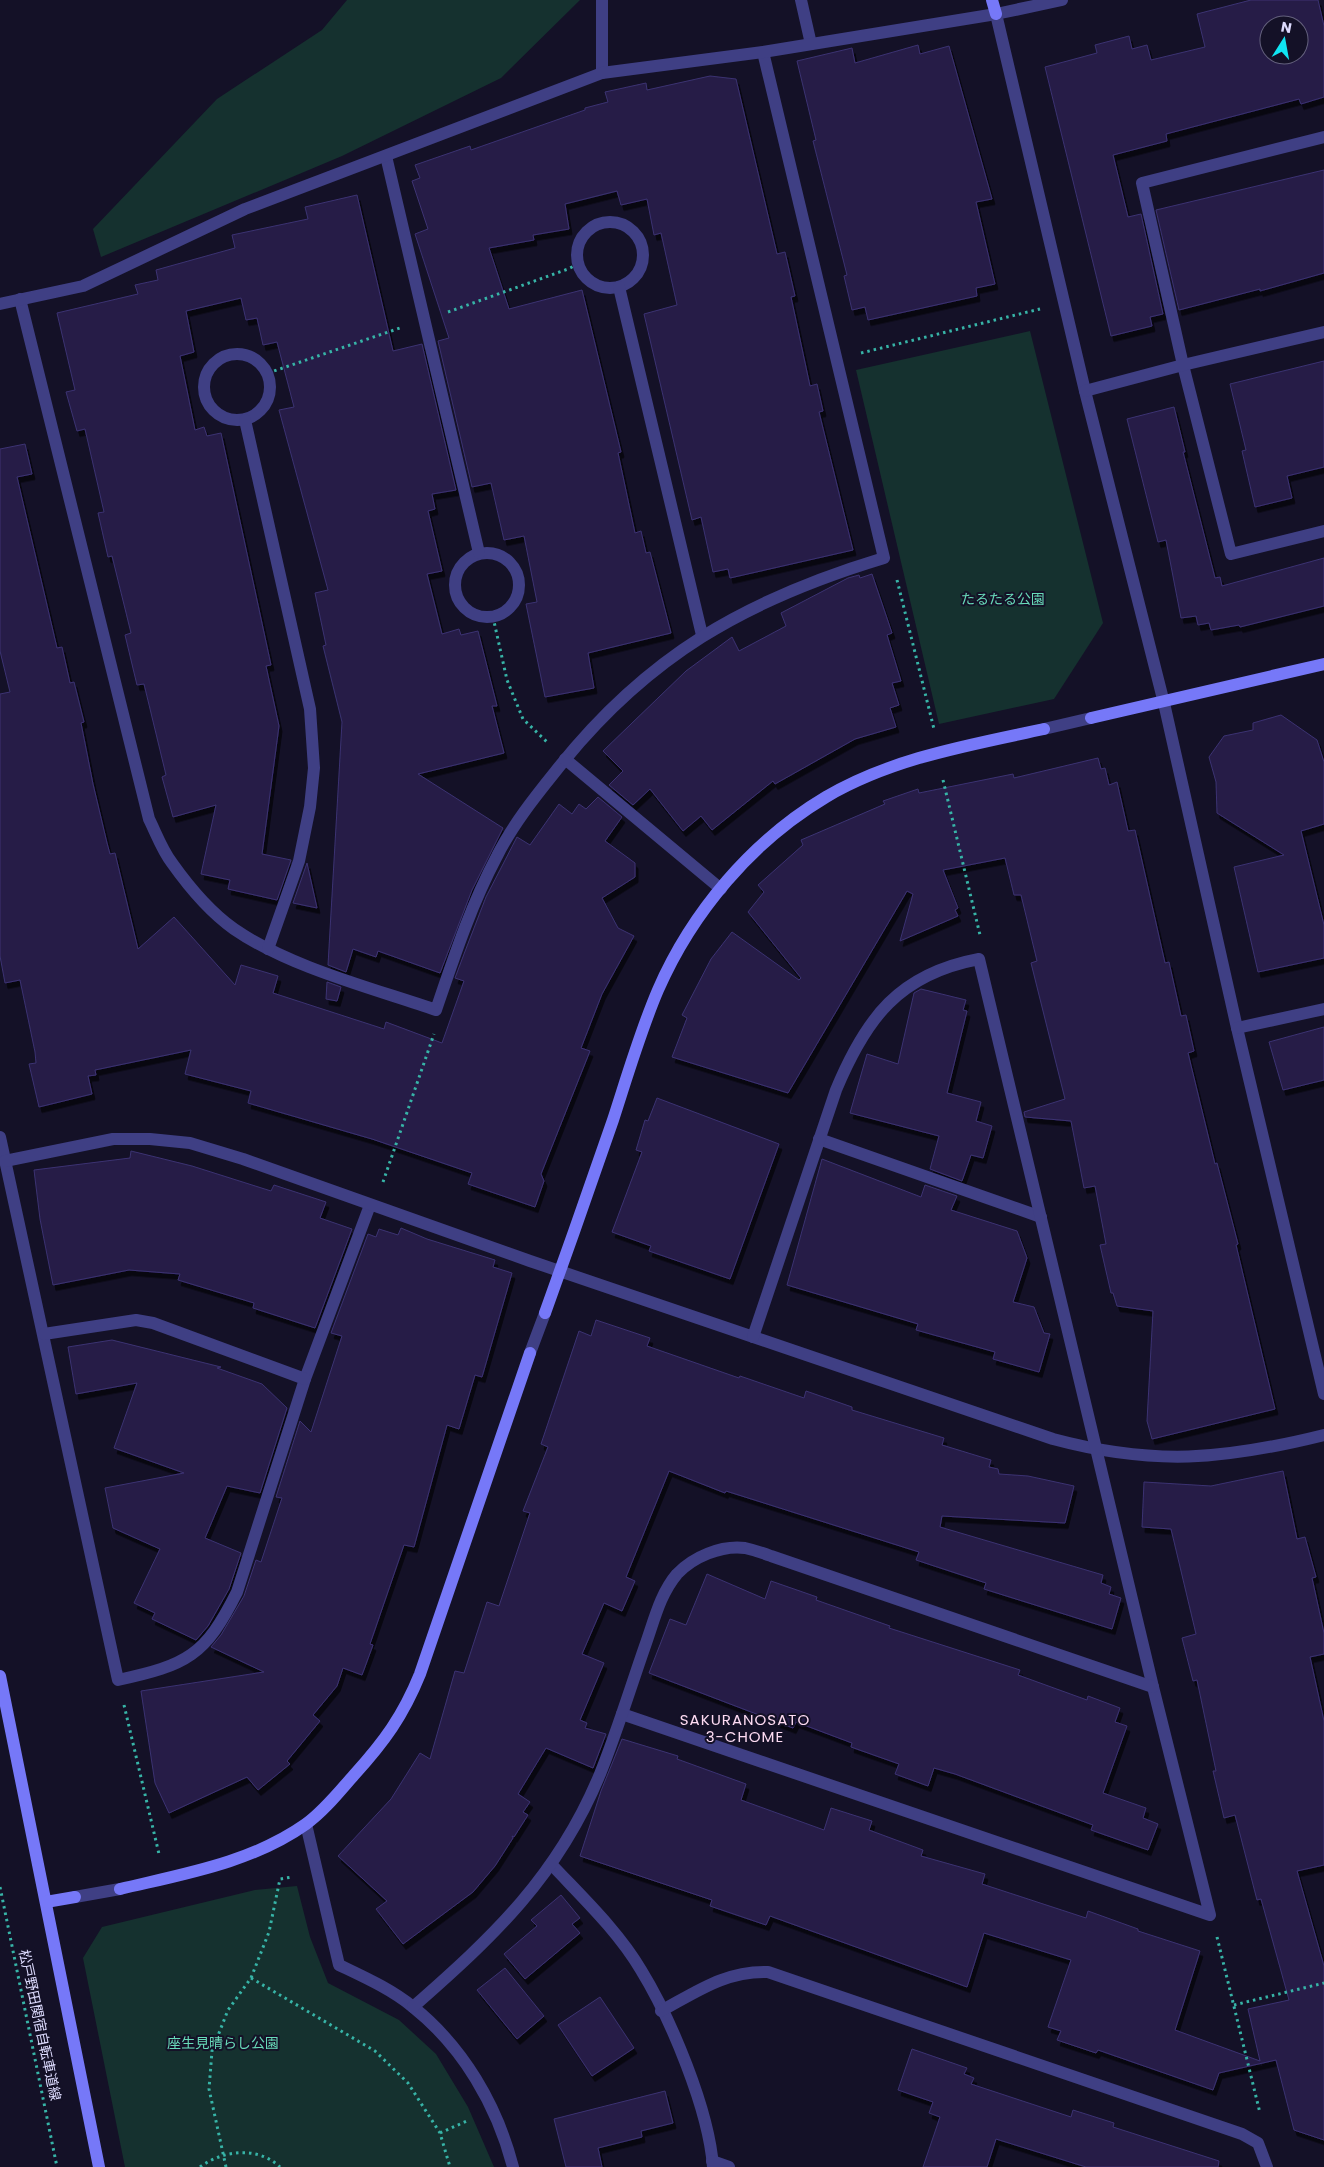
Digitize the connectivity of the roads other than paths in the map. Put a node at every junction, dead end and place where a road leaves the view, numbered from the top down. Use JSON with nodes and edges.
{"nodes":[{"id":1,"x":602,"y":0,"type":"edge"},
{"id":2,"x":801,"y":0,"type":"edge"},
{"id":3,"x":992,"y":0,"type":"edge"},
{"id":4,"x":1062,"y":0,"type":"edge"},
{"id":5,"x":996,"y":14,"type":"junction"},
{"id":6,"x":811,"y":44,"type":"junction"},
{"id":7,"x":763,"y":52,"type":"junction"},
{"id":8,"x":602,"y":73,"type":"junction"},
{"id":9,"x":1324,"y":138,"type":"edge"},
{"id":10,"x":386,"y":156,"type":"junction"},
{"id":11,"x":619,"y":287,"type":"junction"},
{"id":12,"x":20,"y":299,"type":"junction"},
{"id":13,"x":0,"y":304,"type":"edge"},
{"id":14,"x":1324,"y":332,"type":"edge"},
{"id":15,"x":1183,"y":365,"type":"junction"},
{"id":16,"x":1085,"y":391,"type":"junction"},
{"id":17,"x":245,"y":420,"type":"junction"},
{"id":18,"x":1324,"y":531,"type":"edge"},
{"id":19,"x":479,"y":553,"type":"junction"},
{"id":20,"x":702,"y":634,"type":"junction"},
{"id":21,"x":1324,"y":664,"type":"edge"},
{"id":22,"x":1164,"y":703,"type":"junction"},
{"id":23,"x":565,"y":759,"type":"junction"},
{"id":24,"x":721,"y":889,"type":"junction"},
{"id":25,"x":268,"y":949,"type":"junction"},
{"id":26,"x":1324,"y":1009,"type":"edge"},
{"id":27,"x":1237,"y":1028,"type":"junction"},
{"id":28,"x":0,"y":1137,"type":"edge"},
{"id":29,"x":819,"y":1139,"type":"junction"},
{"id":30,"x":5,"y":1161,"type":"junction"},
{"id":31,"x":372,"y":1206,"type":"junction"},
{"id":32,"x":1041,"y":1217,"type":"junction"},
{"id":33,"x":560,"y":1271,"type":"junction"},
{"id":34,"x":44,"y":1334,"type":"junction"},
{"id":35,"x":753,"y":1337,"type":"junction"},
{"id":36,"x":305,"y":1379,"type":"junction"},
{"id":37,"x":1324,"y":1394,"type":"edge"},
{"id":38,"x":1324,"y":1434,"type":"edge"},
{"id":39,"x":1097,"y":1450,"type":"junction"},
{"id":40,"x":0,"y":1676,"type":"edge"},
{"id":41,"x":1152,"y":1687,"type":"junction"},
{"id":42,"x":622,"y":1714,"type":"junction"},
{"id":43,"x":306,"y":1824,"type":"junction"},
{"id":44,"x":552,"y":1865,"type":"junction"},
{"id":45,"x":46,"y":1902,"type":"junction"},
{"id":46,"x":413,"y":2007,"type":"junction"},
{"id":47,"x":661,"y":2011,"type":"junction"},
{"id":48,"x":713,"y":2164,"type":"edge"},
{"id":49,"x":100,"y":2167,"type":"edge"},
{"id":50,"x":513,"y":2167,"type":"edge"},
{"id":51,"x":729,"y":2167,"type":"edge"},
{"id":52,"x":1267,"y":2167,"type":"edge"}],
"edges":[{"from":1,"to":8,"type":"street"},
{"from":2,"to":6,"type":"street"},
{"from":3,"to":5,"type":"street"},
{"from":4,"to":5,"type":"street"},
{"from":5,"to":6,"type":"street"},
{"from":5,"to":16,"type":"street"},
{"from":6,"to":7,"type":"street"},
{"from":7,"to":8,"type":"street"},
{"from":7,"to":20,"type":"street"},
{"from":8,"to":10,"type":"street"},
{"from":9,"to":15,"type":"street"},
{"from":10,"to":12,"type":"street"},
{"from":10,"to":19,"type":"street"},
{"from":11,"to":11,"type":"street"},
{"from":11,"to":20,"type":"street"},
{"from":12,"to":13,"type":"street"},
{"from":12,"to":25,"type":"street"},
{"from":14,"to":15,"type":"street"},
{"from":15,"to":16,"type":"street"},
{"from":15,"to":18,"type":"street"},
{"from":16,"to":22,"type":"street"},
{"from":17,"to":17,"type":"street"},
{"from":17,"to":25,"type":"street"},
{"from":19,"to":19,"type":"street"},
{"from":20,"to":23,"type":"street"},
{"from":21,"to":22,"type":"street"},
{"from":22,"to":24,"type":"street"},
{"from":22,"to":27,"type":"street"},
{"from":23,"to":24,"type":"street"},
{"from":23,"to":25,"type":"street"},
{"from":24,"to":33,"type":"street"},
{"from":26,"to":27,"type":"street"},
{"from":27,"to":37,"type":"street"},
{"from":28,"to":30,"type":"street"},
{"from":29,"to":32,"type":"street"},
{"from":29,"to":32,"type":"street"},
{"from":29,"to":35,"type":"street"},
{"from":30,"to":31,"type":"street"},
{"from":30,"to":34,"type":"street"},
{"from":31,"to":33,"type":"street"},
{"from":31,"to":36,"type":"street"},
{"from":32,"to":39,"type":"street"},
{"from":33,"to":35,"type":"street"},
{"from":33,"to":43,"type":"street"},
{"from":34,"to":36,"type":"street"},
{"from":34,"to":36,"type":"street"},
{"from":35,"to":39,"type":"street"},
{"from":38,"to":39,"type":"street"},
{"from":39,"to":41,"type":"street"},
{"from":40,"to":45,"type":"street"},
{"from":41,"to":42,"type":"street"},
{"from":41,"to":42,"type":"street"},
{"from":42,"to":44,"type":"street"},
{"from":43,"to":45,"type":"street"},
{"from":43,"to":46,"type":"street"},
{"from":44,"to":46,"type":"street"},
{"from":44,"to":47,"type":"street"},
{"from":45,"to":49,"type":"street"},
{"from":46,"to":50,"type":"street"},
{"from":47,"to":48,"type":"street"},
{"from":47,"to":52,"type":"street"},
{"from":48,"to":51,"type":"street"}]}
